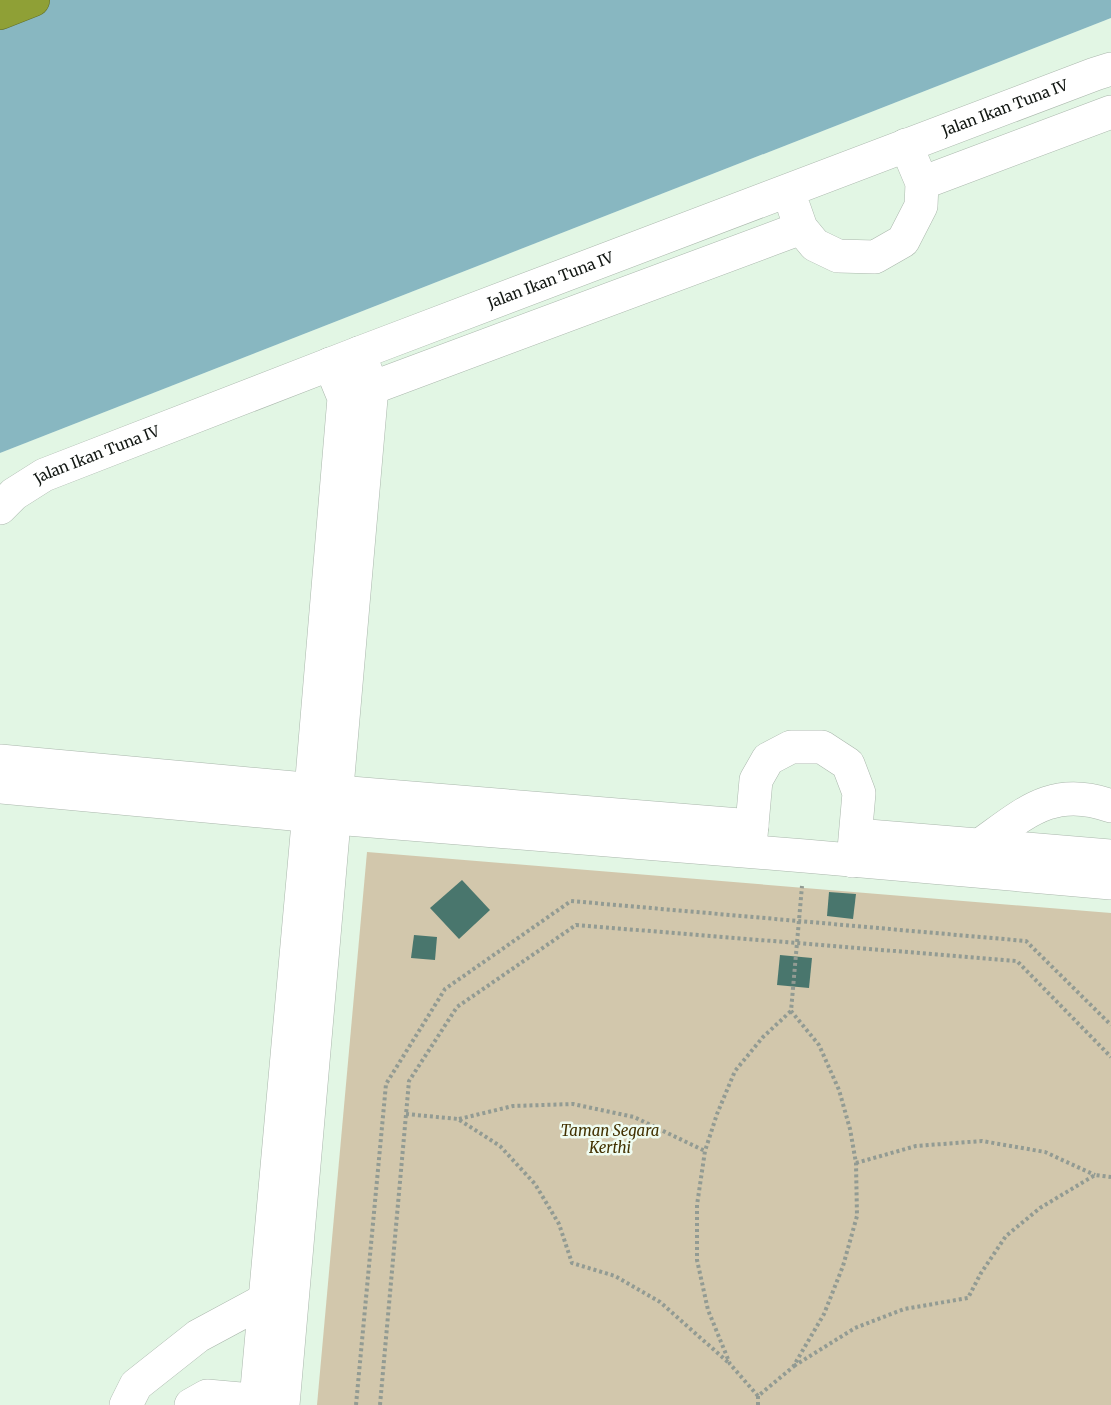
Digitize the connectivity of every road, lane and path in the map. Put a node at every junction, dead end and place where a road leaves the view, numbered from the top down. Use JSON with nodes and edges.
{"nodes":[{"id":1,"x":33,"y":0,"type":"edge"},
{"id":2,"x":0,"y":13,"type":"edge"},
{"id":3,"x":1111,"y":69,"type":"edge"},
{"id":4,"x":1111,"y":112,"type":"edge"},
{"id":5,"x":906,"y":145,"type":"junction"},
{"id":6,"x":922,"y":183,"type":"junction"},
{"id":7,"x":787,"y":191,"type":"junction"},
{"id":8,"x":801,"y":228,"type":"junction"},
{"id":9,"x":345,"y":359,"type":"junction"},
{"id":10,"x":358,"y":393,"type":"junction"},
{"id":11,"x":0,"y":508,"type":"edge"},
{"id":12,"x":0,"y":761,"type":"edge"},
{"id":13,"x":0,"y":787,"type":"edge"},
{"id":14,"x":323,"y":804,"type":"junction"},
{"id":15,"x":1111,"y":806,"type":"edge"},
{"id":16,"x":751,"y":839,"type":"junction"},
{"id":17,"x":980,"y":845,"type":"junction"},
{"id":18,"x":854,"y":848,"type":"junction"},
{"id":19,"x":805,"y":856,"type":"junction"},
{"id":20,"x":1111,"y":856,"type":"edge"},
{"id":21,"x":1111,"y":883,"type":"edge"},
{"id":22,"x":798,"y":921,"type":"junction"},
{"id":23,"x":796,"y":943,"type":"junction"},
{"id":24,"x":791,"y":1011,"type":"junction"},
{"id":25,"x":1111,"y":1025,"type":"edge"},
{"id":26,"x":1111,"y":1057,"type":"edge"},
{"id":27,"x":406,"y":1114,"type":"junction"},
{"id":28,"x":458,"y":1119,"type":"junction"},
{"id":29,"x":705,"y":1151,"type":"junction"},
{"id":30,"x":856,"y":1163,"type":"junction"},
{"id":31,"x":1095,"y":1175,"type":"junction"},
{"id":32,"x":1111,"y":1177,"type":"edge"},
{"id":33,"x":265,"y":1300,"type":"junction"},
{"id":34,"x":730,"y":1364,"type":"junction"},
{"id":35,"x":794,"y":1367,"type":"junction"},
{"id":36,"x":758,"y":1396,"type":"junction"},
{"id":37,"x":274,"y":1403,"type":"edge"},
{"id":38,"x":126,"y":1405,"type":"edge"},
{"id":39,"x":190,"y":1405,"type":"edge"},
{"id":40,"x":356,"y":1405,"type":"edge"},
{"id":41,"x":380,"y":1405,"type":"edge"},
{"id":42,"x":758,"y":1405,"type":"edge"}],
"edges":[{"from":1,"to":2,"type":"highway"},
{"from":3,"to":5,"type":"lane","name":"Jalan Ikan Tuna IV"},
{"from":4,"to":6,"type":"lane"},
{"from":5,"to":6,"type":"lane"},
{"from":5,"to":7,"type":"lane","name":"Jalan Ikan Tuna IV"},
{"from":6,"to":8,"type":"lane"},
{"from":7,"to":8,"type":"lane"},
{"from":7,"to":9,"type":"lane","name":"Jalan Ikan Tuna IV"},
{"from":8,"to":10,"type":"lane"},
{"from":9,"to":10,"type":"lane"},
{"from":9,"to":11,"type":"lane","name":"Jalan Ikan Tuna IV"},
{"from":10,"to":14,"type":"lane"},
{"from":12,"to":14,"type":"lane"},
{"from":13,"to":14,"type":"lane"},
{"from":14,"to":16,"type":"lane"},
{"from":14,"to":33,"type":"lane"},
{"from":14,"to":37,"type":"lane"},
{"from":15,"to":17,"type":"lane"},
{"from":16,"to":18,"type":"lane"},
{"from":16,"to":19,"type":"lane"},
{"from":17,"to":18,"type":"lane"},
{"from":17,"to":20,"type":"lane"},
{"from":18,"to":19,"type":"lane"},
{"from":18,"to":21,"type":"lane"},
{"from":19,"to":22,"type":"path"},
{"from":22,"to":23,"type":"path"},
{"from":22,"to":25,"type":"path"},
{"from":22,"to":40,"type":"path"},
{"from":23,"to":24,"type":"path"},
{"from":23,"to":26,"type":"path"},
{"from":23,"to":27,"type":"path"},
{"from":24,"to":29,"type":"path"},
{"from":24,"to":30,"type":"path"},
{"from":27,"to":28,"type":"path"},
{"from":27,"to":41,"type":"path"},
{"from":28,"to":29,"type":"path"},
{"from":28,"to":34,"type":"path"},
{"from":29,"to":34,"type":"path"},
{"from":30,"to":31,"type":"path"},
{"from":30,"to":35,"type":"path"},
{"from":31,"to":32,"type":"path"},
{"from":31,"to":35,"type":"path"},
{"from":33,"to":37,"type":"lane"},
{"from":33,"to":38,"type":"lane"},
{"from":34,"to":36,"type":"path"},
{"from":35,"to":36,"type":"path"},
{"from":36,"to":42,"type":"path"},
{"from":37,"to":39,"type":"lane"}]}
